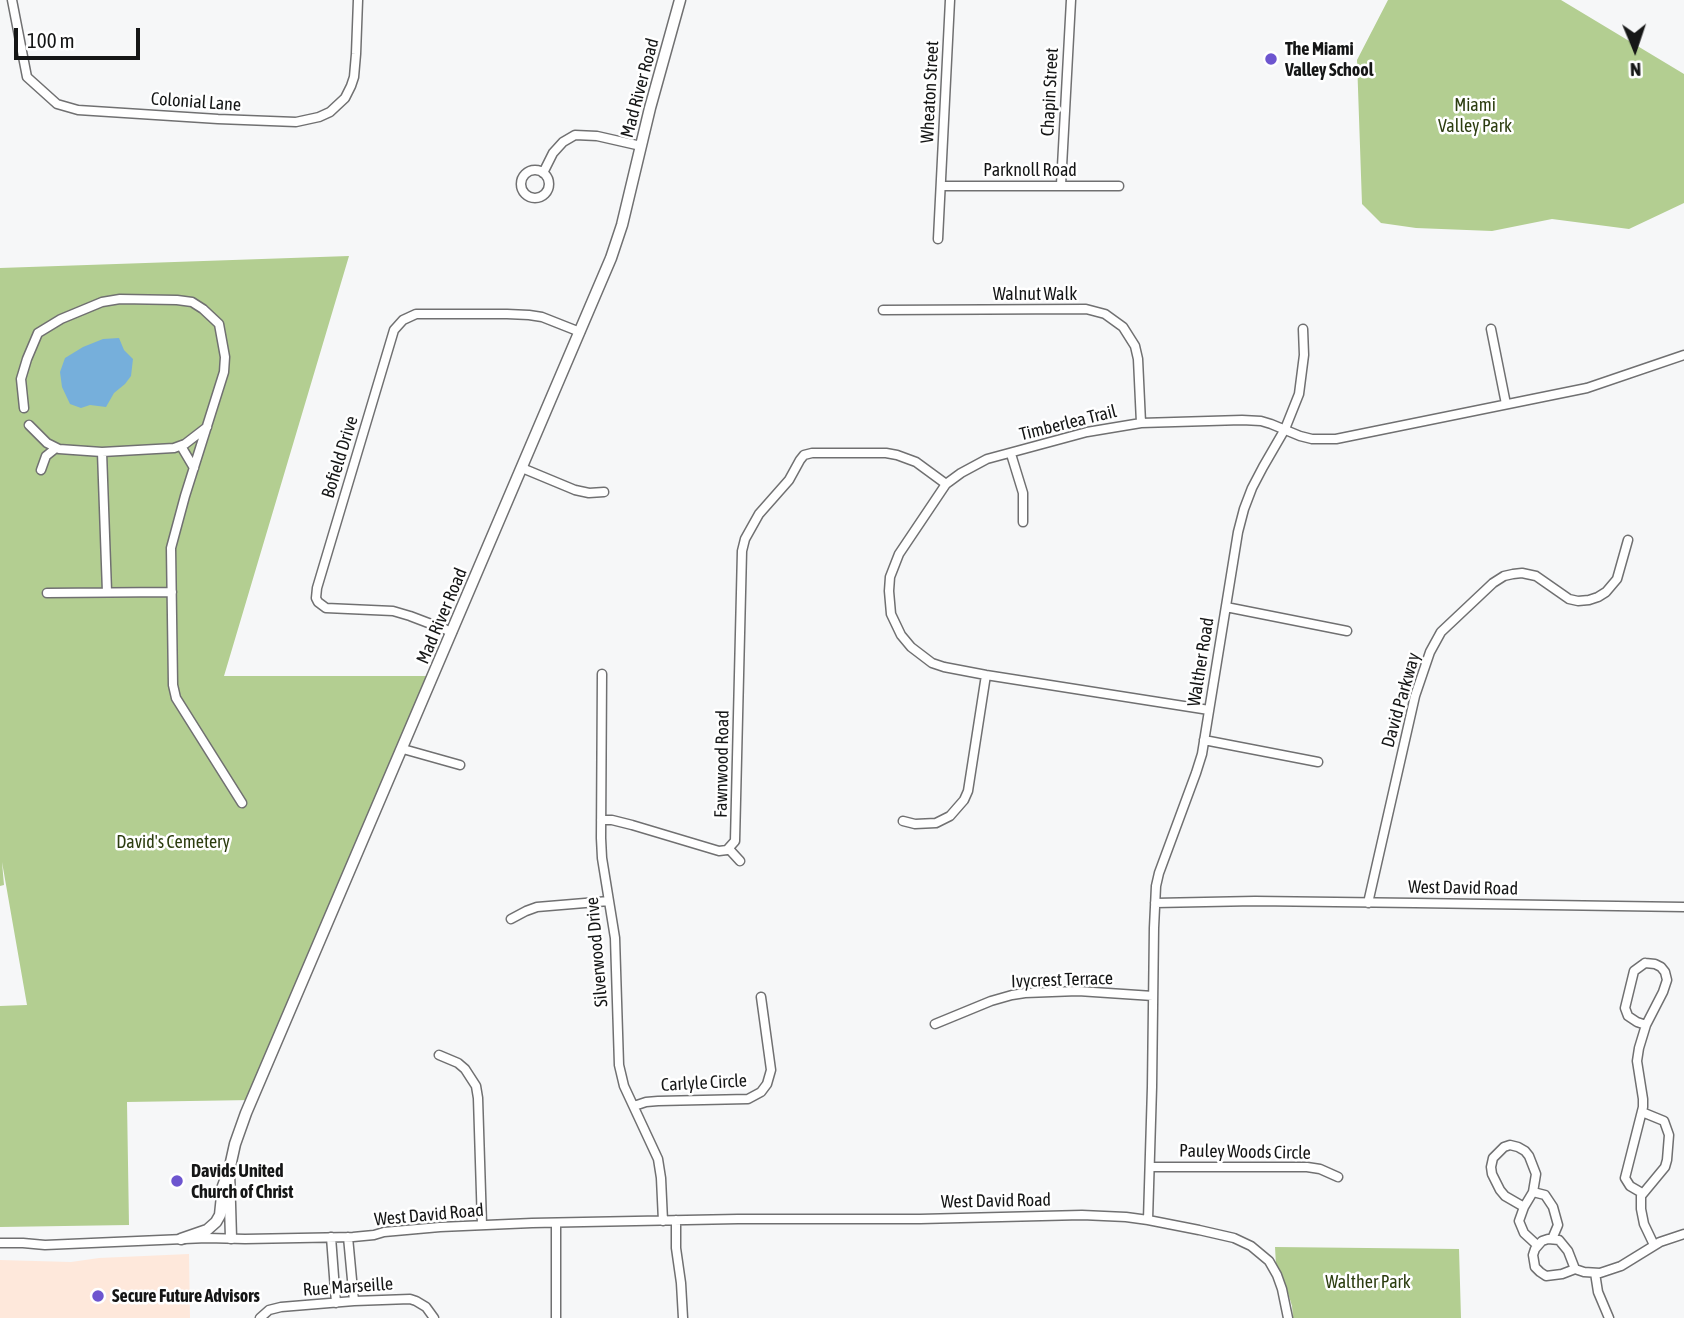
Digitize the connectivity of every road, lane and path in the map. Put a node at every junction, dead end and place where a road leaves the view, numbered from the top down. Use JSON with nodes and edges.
{"nodes":[{"id":1,"x":12,"y":0,"type":"edge"},
{"id":2,"x":358,"y":0,"type":"edge"},
{"id":3,"x":680,"y":0,"type":"edge"},
{"id":4,"x":950,"y":0,"type":"edge"},
{"id":5,"x":1071,"y":0,"type":"edge"},
{"id":6,"x":641,"y":146,"type":"junction"},
{"id":7,"x":543,"y":173,"type":"dead end"},
{"id":8,"x":1061,"y":185,"type":"junction"},
{"id":9,"x":941,"y":186,"type":"junction"},
{"id":10,"x":1119,"y":186,"type":"dead end"},
{"id":11,"x":939,"y":239,"type":"dead end"},
{"id":12,"x":883,"y":310,"type":"dead end"},
{"id":13,"x":1303,"y":329,"type":"dead end"},
{"id":14,"x":1491,"y":330,"type":"dead end"},
{"id":15,"x":580,"y":332,"type":"junction"},
{"id":16,"x":1684,"y":355,"type":"edge"},
{"id":17,"x":1506,"y":404,"type":"junction"},
{"id":18,"x":24,"y":408,"type":"dead end"},
{"id":19,"x":1141,"y":423,"type":"junction"},
{"id":20,"x":29,"y":425,"type":"dead end"},
{"id":21,"x":207,"y":427,"type":"junction"},
{"id":22,"x":1285,"y":429,"type":"junction"},
{"id":23,"x":181,"y":446,"type":"junction"},
{"id":24,"x":56,"y":448,"type":"junction"},
{"id":25,"x":102,"y":453,"type":"junction"},
{"id":26,"x":1011,"y":454,"type":"junction"},
{"id":27,"x":194,"y":468,"type":"junction"},
{"id":28,"x":522,"y":468,"type":"junction"},
{"id":29,"x":41,"y":470,"type":"dead end"},
{"id":30,"x":946,"y":484,"type":"junction"},
{"id":31,"x":604,"y":492,"type":"dead end"},
{"id":32,"x":1023,"y":522,"type":"dead end"},
{"id":33,"x":1628,"y":540,"type":"dead end"},
{"id":34,"x":107,"y":592,"type":"junction"},
{"id":35,"x":172,"y":592,"type":"junction"},
{"id":36,"x":47,"y":593,"type":"dead end"},
{"id":37,"x":1226,"y":607,"type":"junction"},
{"id":38,"x":1347,"y":631,"type":"dead end"},
{"id":39,"x":452,"y":632,"type":"junction"},
{"id":40,"x":602,"y":674,"type":"dead end"},
{"id":41,"x":986,"y":675,"type":"junction"},
{"id":42,"x":1209,"y":710,"type":"junction"},
{"id":43,"x":1204,"y":740,"type":"junction"},
{"id":44,"x":403,"y":749,"type":"junction"},
{"id":45,"x":1318,"y":762,"type":"dead end"},
{"id":46,"x":460,"y":765,"type":"dead end"},
{"id":47,"x":242,"y":803,"type":"dead end"},
{"id":48,"x":601,"y":820,"type":"junction"},
{"id":49,"x":903,"y":821,"type":"dead end"},
{"id":50,"x":729,"y":849,"type":"junction"},
{"id":51,"x":740,"y":861,"type":"dead end"},
{"id":52,"x":610,"y":901,"type":"junction"},
{"id":53,"x":1155,"y":903,"type":"junction"},
{"id":54,"x":1368,"y":903,"type":"junction"},
{"id":55,"x":1684,"y":907,"type":"edge"},
{"id":56,"x":511,"y":919,"type":"dead end"},
{"id":57,"x":1153,"y":996,"type":"junction"},
{"id":58,"x":761,"y":997,"type":"dead end"},
{"id":59,"x":935,"y":1024,"type":"dead end"},
{"id":60,"x":1646,"y":1025,"type":"junction"},
{"id":61,"x":439,"y":1055,"type":"dead end"},
{"id":62,"x":635,"y":1107,"type":"junction"},
{"id":63,"x":1642,"y":1112,"type":"junction"},
{"id":64,"x":1150,"y":1167,"type":"junction"},
{"id":65,"x":229,"y":1171,"type":"junction"},
{"id":66,"x":1338,"y":1177,"type":"dead end"},
{"id":67,"x":1533,"y":1192,"type":"junction"},
{"id":68,"x":1642,"y":1193,"type":"junction"},
{"id":69,"x":1524,"y":1208,"type":"junction"},
{"id":70,"x":676,"y":1220,"type":"junction"},
{"id":71,"x":1148,"y":1220,"type":"junction"},
{"id":72,"x":663,"y":1221,"type":"junction"},
{"id":73,"x":556,"y":1223,"type":"junction"},
{"id":74,"x":482,"y":1225,"type":"junction"},
{"id":75,"x":1684,"y":1234,"type":"edge"},
{"id":76,"x":331,"y":1237,"type":"junction"},
{"id":77,"x":348,"y":1237,"type":"junction"},
{"id":78,"x":231,"y":1238,"type":"junction"},
{"id":79,"x":181,"y":1239,"type":"junction"},
{"id":80,"x":1552,"y":1239,"type":"junction"},
{"id":81,"x":0,"y":1243,"type":"edge"},
{"id":82,"x":1537,"y":1245,"type":"junction"},
{"id":83,"x":1654,"y":1245,"type":"junction"},
{"id":84,"x":1575,"y":1269,"type":"junction"},
{"id":85,"x":1595,"y":1273,"type":"junction"},
{"id":86,"x":354,"y":1301,"type":"junction"},
{"id":87,"x":336,"y":1303,"type":"junction"},
{"id":88,"x":260,"y":1318,"type":"edge"},
{"id":89,"x":434,"y":1318,"type":"edge"},
{"id":90,"x":556,"y":1318,"type":"edge"},
{"id":91,"x":682,"y":1318,"type":"edge"},
{"id":92,"x":1288,"y":1318,"type":"edge"},
{"id":93,"x":1609,"y":1318,"type":"edge"}],
"edges":[{"from":1,"to":2,"type":"street","name":"Colonial Lane"},
{"from":3,"to":6,"type":"street","name":"Mad River Road"},
{"from":4,"to":9,"type":"street","name":"Wheaton Street"},
{"from":5,"to":8,"type":"street","name":"Chapin Street"},
{"from":6,"to":7,"type":"street"},
{"from":6,"to":15,"type":"street","name":"Mad River Road"},
{"from":8,"to":9,"type":"street","name":"Parknoll Road"},
{"from":8,"to":10,"type":"street","name":"Parknoll Road"},
{"from":9,"to":11,"type":"street","name":"Wheaton Street"},
{"from":12,"to":19,"type":"street","name":"Walnut Walk"},
{"from":13,"to":22,"type":"street","name":"Walther Road"},
{"from":14,"to":17,"type":"street"},
{"from":15,"to":28,"type":"street","name":"Mad River Road"},
{"from":15,"to":39,"type":"street","name":"Bofield Drive"},
{"from":16,"to":17,"type":"street","name":"Timberlea Trail"},
{"from":17,"to":22,"type":"street","name":"Timberlea Trail"},
{"from":18,"to":21,"type":"street"},
{"from":19,"to":22,"type":"street","name":"Timberlea Trail"},
{"from":19,"to":26,"type":"street","name":"Timberlea Trail"},
{"from":20,"to":24,"type":"street"},
{"from":21,"to":23,"type":"street"},
{"from":21,"to":27,"type":"street"},
{"from":22,"to":37,"type":"street","name":"Walther Road"},
{"from":23,"to":25,"type":"street"},
{"from":23,"to":27,"type":"street"},
{"from":24,"to":25,"type":"street"},
{"from":24,"to":29,"type":"street"},
{"from":25,"to":34,"type":"street"},
{"from":26,"to":30,"type":"street","name":"Timberlea Trail"},
{"from":26,"to":32,"type":"street"},
{"from":27,"to":35,"type":"street"},
{"from":28,"to":31,"type":"street"},
{"from":28,"to":39,"type":"street","name":"Mad River Road"},
{"from":30,"to":41,"type":"street","name":"Timberlea Trail"},
{"from":30,"to":50,"type":"street","name":"Fawnwood Road"},
{"from":33,"to":54,"type":"street","name":"David Parkway"},
{"from":34,"to":35,"type":"street"},
{"from":34,"to":36,"type":"street"},
{"from":35,"to":47,"type":"street"},
{"from":37,"to":38,"type":"street"},
{"from":37,"to":42,"type":"street","name":"Walther Road"},
{"from":39,"to":44,"type":"street","name":"Mad River Road"},
{"from":40,"to":48,"type":"street","name":"Silverwood Drive"},
{"from":41,"to":42,"type":"street","name":"Timberlea Trail"},
{"from":41,"to":49,"type":"street"},
{"from":42,"to":43,"type":"street","name":"Walther Road"},
{"from":43,"to":45,"type":"street"},
{"from":43,"to":53,"type":"street","name":"Walther Road"},
{"from":44,"to":46,"type":"street"},
{"from":44,"to":65,"type":"street","name":"Mad River Road"},
{"from":48,"to":50,"type":"street"},
{"from":48,"to":52,"type":"street","name":"Silverwood Drive"},
{"from":50,"to":51,"type":"street"},
{"from":52,"to":56,"type":"street"},
{"from":52,"to":62,"type":"street","name":"Silverwood Drive"},
{"from":53,"to":54,"type":"street","name":"West David Road"},
{"from":53,"to":57,"type":"street"},
{"from":54,"to":55,"type":"street","name":"West David Road"},
{"from":57,"to":59,"type":"street","name":"Ivycrest Terrace"},
{"from":57,"to":64,"type":"street"},
{"from":58,"to":62,"type":"street","name":"Carlyle Circle"},
{"from":60,"to":60,"type":"street"},
{"from":60,"to":63,"type":"street"},
{"from":61,"to":74,"type":"street"},
{"from":62,"to":72,"type":"street","name":"Silverwood Drive"},
{"from":63,"to":68,"type":"street"},
{"from":63,"to":68,"type":"street"},
{"from":64,"to":66,"type":"street","name":"Pauley Woods Circle"},
{"from":64,"to":71,"type":"street"},
{"from":65,"to":78,"type":"street","name":"Mad River Road"},
{"from":65,"to":79,"type":"street"},
{"from":67,"to":69,"type":"street"},
{"from":67,"to":69,"type":"street"},
{"from":67,"to":80,"type":"street"},
{"from":68,"to":83,"type":"street"},
{"from":69,"to":82,"type":"street"},
{"from":70,"to":71,"type":"street","name":"West David Road"},
{"from":70,"to":72,"type":"street","name":"West David Road"},
{"from":70,"to":91,"type":"street"},
{"from":71,"to":92,"type":"street","name":"West David Road"},
{"from":72,"to":73,"type":"street","name":"West David Road"},
{"from":73,"to":74,"type":"street","name":"West David Road"},
{"from":73,"to":90,"type":"street"},
{"from":74,"to":77,"type":"street","name":"West David Road"},
{"from":75,"to":83,"type":"street"},
{"from":76,"to":77,"type":"street","name":"West David Road"},
{"from":76,"to":78,"type":"street","name":"West David Road"},
{"from":76,"to":87,"type":"street"},
{"from":77,"to":86,"type":"street"},
{"from":78,"to":79,"type":"street","name":"West David Road"},
{"from":79,"to":81,"type":"street","name":"West David Road"},
{"from":80,"to":82,"type":"street"},
{"from":80,"to":84,"type":"street"},
{"from":82,"to":84,"type":"street"},
{"from":83,"to":85,"type":"street"},
{"from":84,"to":85,"type":"street"},
{"from":85,"to":93,"type":"street"},
{"from":86,"to":87,"type":"street","name":"Rue Marseille"},
{"from":86,"to":89,"type":"street","name":"Rue Marseille"},
{"from":87,"to":88,"type":"street","name":"Rue Marseille"}]}
